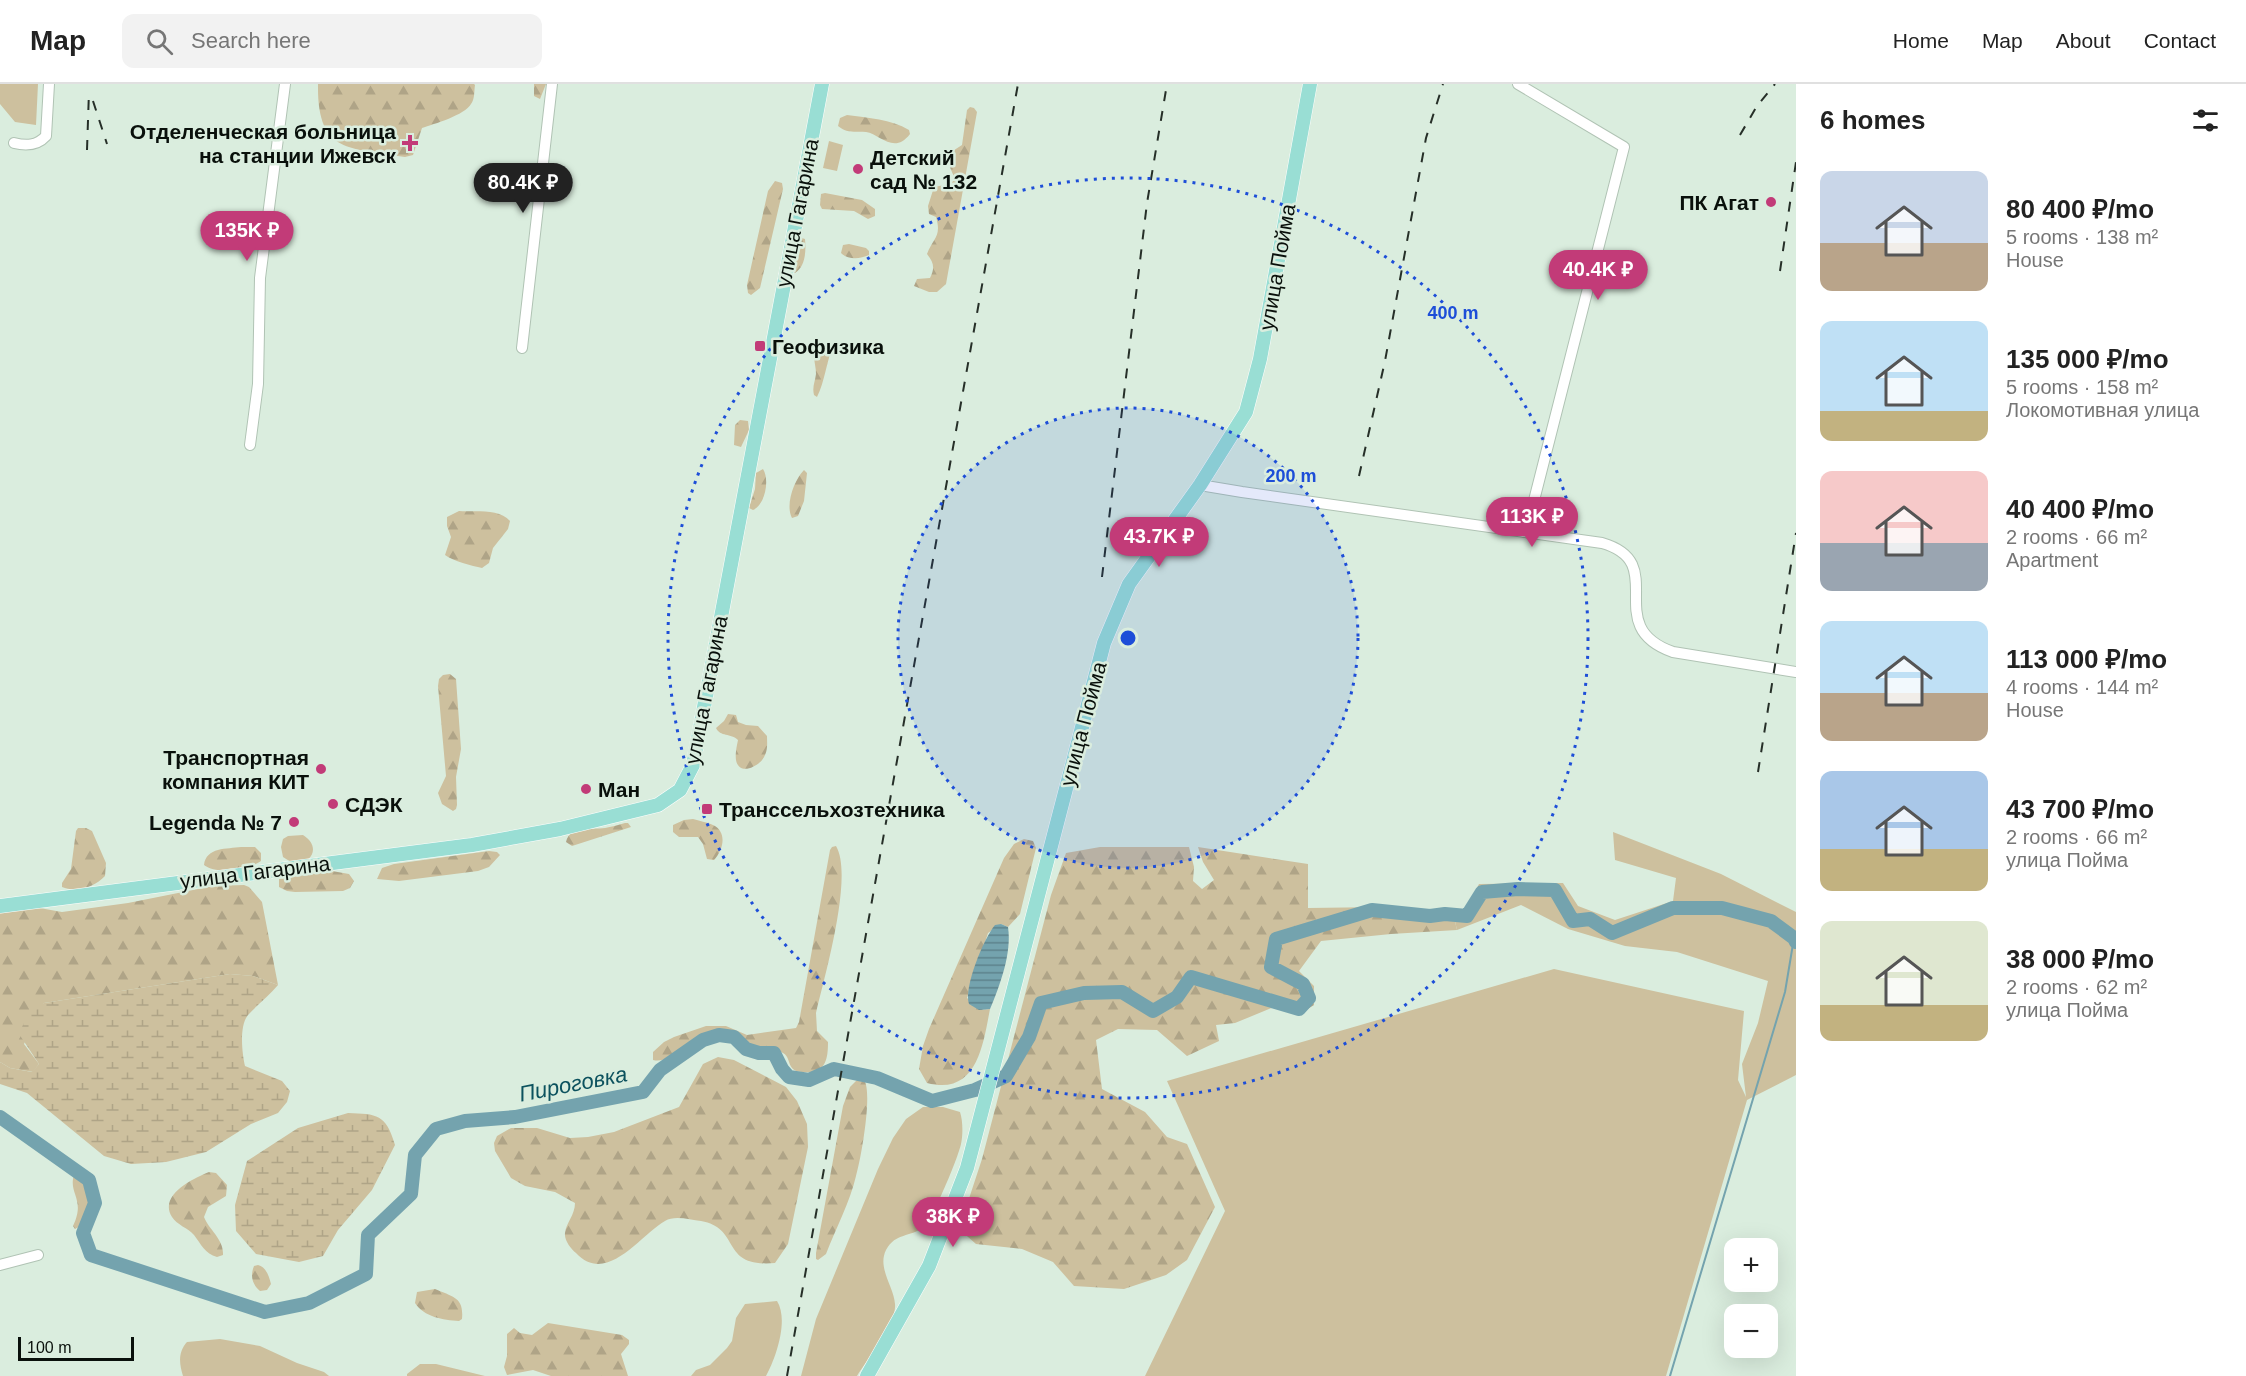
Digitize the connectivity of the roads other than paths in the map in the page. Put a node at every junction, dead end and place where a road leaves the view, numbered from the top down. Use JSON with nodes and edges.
{"nodes":[{"id":1,"x":49,"y":84,"type":"edge"},
{"id":2,"x":285,"y":84,"type":"edge"},
{"id":3,"x":552,"y":84,"type":"edge"},
{"id":4,"x":822,"y":84,"type":"edge"},
{"id":5,"x":1310,"y":84,"type":"edge"},
{"id":6,"x":1518,"y":84,"type":"edge"},
{"id":7,"x":14,"y":143,"type":"dead end"},
{"id":8,"x":522,"y":348,"type":"dead end"},
{"id":9,"x":250,"y":445,"type":"dead end"},
{"id":10,"x":1200,"y":485,"type":"junction"},
{"id":11,"x":1523,"y":532,"type":"junction"},
{"id":12,"x":1796,"y":672,"type":"edge"},
{"id":13,"x":0,"y":906,"type":"edge"},
{"id":14,"x":38,"y":1255,"type":"dead end"},
{"id":15,"x":0,"y":1264,"type":"edge"},
{"id":16,"x":867,"y":1376,"type":"edge"}],
"edges":[{"from":1,"to":7,"type":"street"},
{"from":2,"to":9,"type":"street"},
{"from":3,"to":8,"type":"street"},
{"from":4,"to":13,"type":"main road","name":"улица Гагарина"},
{"from":5,"to":10,"type":"main road","name":"улица Пойма"},
{"from":6,"to":11,"type":"street"},
{"from":10,"to":11,"type":"street"},
{"from":10,"to":16,"type":"main road","name":"улица Пойма"},
{"from":11,"to":12,"type":"street"},
{"from":14,"to":15,"type":"street"}]}
